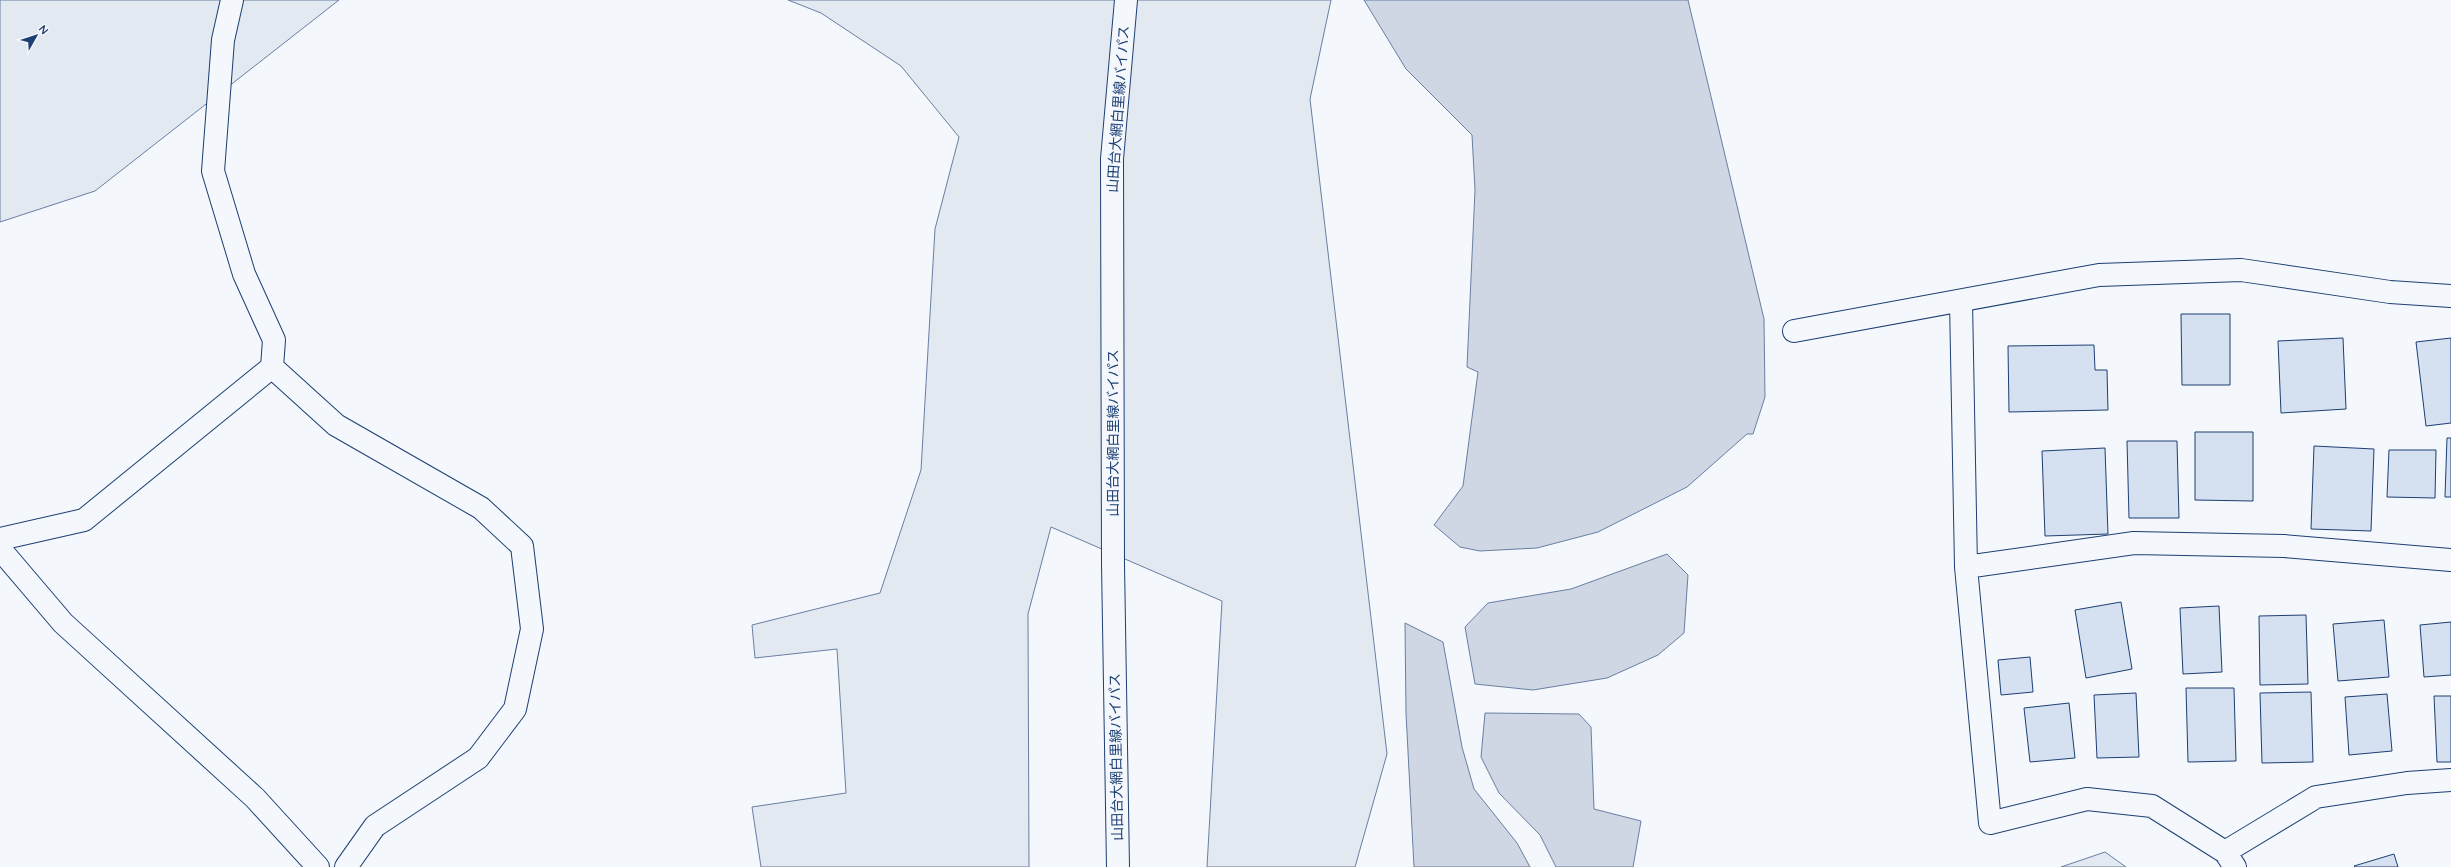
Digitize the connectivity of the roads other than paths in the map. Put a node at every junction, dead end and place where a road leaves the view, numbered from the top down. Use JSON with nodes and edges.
{"nodes":[{"id":1,"x":232,"y":0,"type":"edge"},
{"id":2,"x":1126,"y":0,"type":"edge"},
{"id":3,"x":2451,"y":296,"type":"edge"},
{"id":4,"x":1961,"y":301,"type":"junction"},
{"id":5,"x":1794,"y":331,"type":"dead end"},
{"id":6,"x":272,"y":367,"type":"junction"},
{"id":7,"x":0,"y":539,"type":"edge"},
{"id":8,"x":0,"y":549,"type":"edge"},
{"id":9,"x":2451,"y":560,"type":"edge"},
{"id":10,"x":1966,"y":567,"type":"junction"},
{"id":11,"x":2451,"y":780,"type":"edge"},
{"id":12,"x":2230,"y":859,"type":"edge"},
{"id":13,"x":318,"y":867,"type":"edge"},
{"id":14,"x":346,"y":867,"type":"edge"},
{"id":15,"x":1118,"y":867,"type":"edge"}],
"edges":[{"from":1,"to":6,"type":"street"},
{"from":2,"to":15,"type":"street","name":"山田台大網白里線バイパス"},
{"from":3,"to":4,"type":"street"},
{"from":4,"to":5,"type":"street"},
{"from":4,"to":10,"type":"street"},
{"from":6,"to":7,"type":"street"},
{"from":6,"to":14,"type":"street"},
{"from":8,"to":13,"type":"street"},
{"from":9,"to":10,"type":"street"},
{"from":10,"to":12,"type":"street"},
{"from":11,"to":12,"type":"street"}]}
